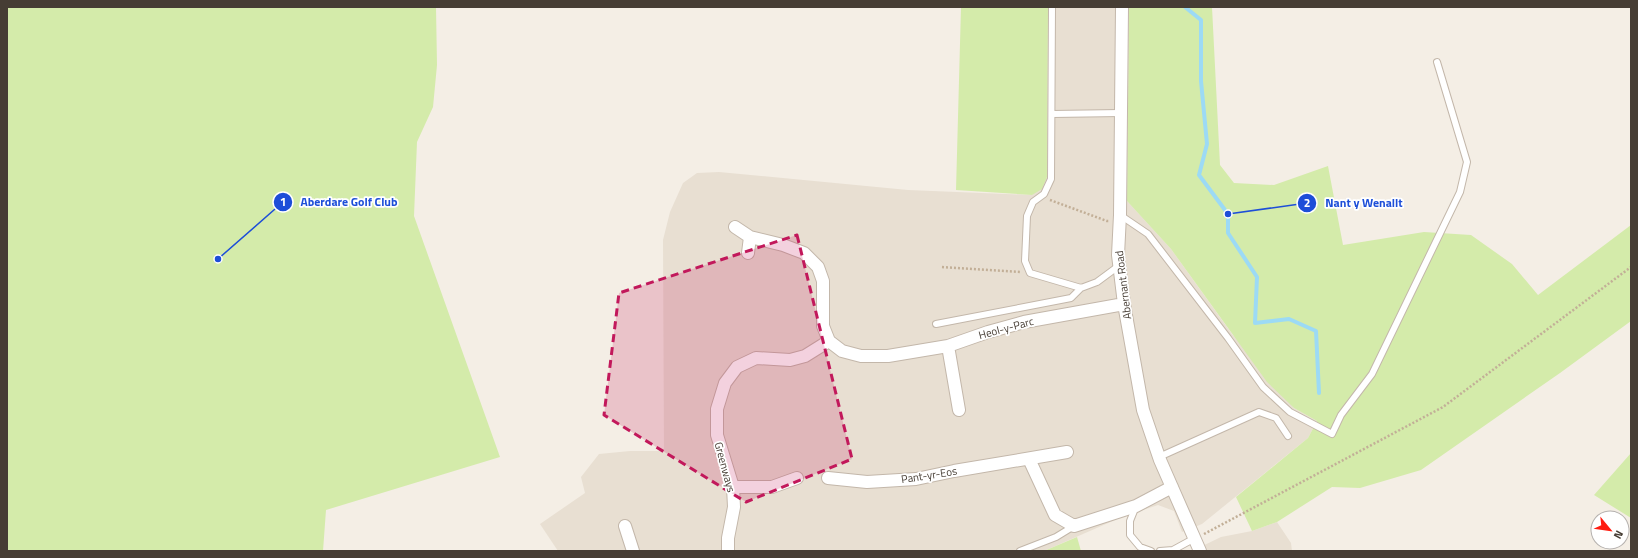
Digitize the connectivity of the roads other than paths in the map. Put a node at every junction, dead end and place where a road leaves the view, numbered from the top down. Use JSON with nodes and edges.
{"nodes":[{"id":1,"x":1052,"y":7,"type":"edge"},
{"id":2,"x":1122,"y":7,"type":"edge"},
{"id":3,"x":1437,"y":62,"type":"dead end"},
{"id":4,"x":1121,"y":113,"type":"junction"},
{"id":5,"x":1052,"y":114,"type":"junction"},
{"id":6,"x":1120,"y":215,"type":"junction"},
{"id":7,"x":735,"y":227,"type":"dead end"},
{"id":8,"x":750,"y":238,"type":"junction"},
{"id":9,"x":748,"y":253,"type":"dead end"},
{"id":10,"x":1120,"y":265,"type":"junction"},
{"id":11,"x":1081,"y":288,"type":"junction"},
{"id":12,"x":1124,"y":304,"type":"junction"},
{"id":13,"x":936,"y":324,"type":"dead end"},
{"id":14,"x":829,"y":341,"type":"junction"},
{"id":15,"x":948,"y":346,"type":"junction"},
{"id":16,"x":959,"y":410,"type":"dead end"},
{"id":17,"x":1288,"y":436,"type":"dead end"},
{"id":18,"x":1067,"y":452,"type":"dead end"},
{"id":19,"x":1159,"y":457,"type":"junction"},
{"id":20,"x":1028,"y":459,"type":"junction"},
{"id":21,"x":797,"y":478,"type":"dead end"},
{"id":22,"x":828,"y":478,"type":"dead end"},
{"id":23,"x":733,"y":487,"type":"junction"},
{"id":24,"x":1172,"y":487,"type":"junction"},
{"id":25,"x":1136,"y":506,"type":"junction"},
{"id":26,"x":625,"y":526,"type":"dead end"},
{"id":27,"x":1074,"y":526,"type":"junction"},
{"id":28,"x":1195,"y":538,"type":"junction"},
{"id":29,"x":633,"y":551,"type":"edge"},
{"id":30,"x":728,"y":551,"type":"edge"},
{"id":31,"x":1020,"y":551,"type":"edge"},
{"id":32,"x":1151,"y":551,"type":"edge"},
{"id":33,"x":1160,"y":551,"type":"edge"},
{"id":34,"x":1200,"y":551,"type":"edge"}],
"edges":[{"from":1,"to":5,"type":"lane"},
{"from":2,"to":4,"type":"street","name":"Abernant Road"},
{"from":3,"to":6,"type":"lane"},
{"from":4,"to":5,"type":"lane"},
{"from":4,"to":6,"type":"street","name":"Abernant Road"},
{"from":5,"to":11,"type":"lane"},
{"from":6,"to":10,"type":"street","name":"Abernant Road"},
{"from":7,"to":8,"type":"street"},
{"from":8,"to":9,"type":"street"},
{"from":8,"to":14,"type":"street"},
{"from":10,"to":11,"type":"lane"},
{"from":10,"to":12,"type":"street","name":"Abernant Road"},
{"from":11,"to":13,"type":"lane"},
{"from":12,"to":15,"type":"street","name":"Heol-y-Parc"},
{"from":12,"to":19,"type":"street","name":"Abernant Road"},
{"from":14,"to":15,"type":"street","name":"Heol-y-Parc"},
{"from":14,"to":23,"type":"street","name":"Greenways"},
{"from":15,"to":16,"type":"street"},
{"from":17,"to":19,"type":"lane"},
{"from":18,"to":20,"type":"street","name":"Pant-yr-Eos"},
{"from":19,"to":24,"type":"street","name":"Abernant Road"},
{"from":20,"to":22,"type":"street","name":"Pant-yr-Eos"},
{"from":20,"to":27,"type":"street"},
{"from":21,"to":23,"type":"street"},
{"from":23,"to":30,"type":"street","name":"Greenways"},
{"from":24,"to":25,"type":"street"},
{"from":24,"to":28,"type":"street","name":"Abernant Road"},
{"from":25,"to":27,"type":"street"},
{"from":25,"to":32,"type":"lane"},
{"from":26,"to":29,"type":"street"},
{"from":27,"to":31,"type":"lane"},
{"from":28,"to":33,"type":"lane"},
{"from":28,"to":34,"type":"street","name":"Abernant Road"}]}
